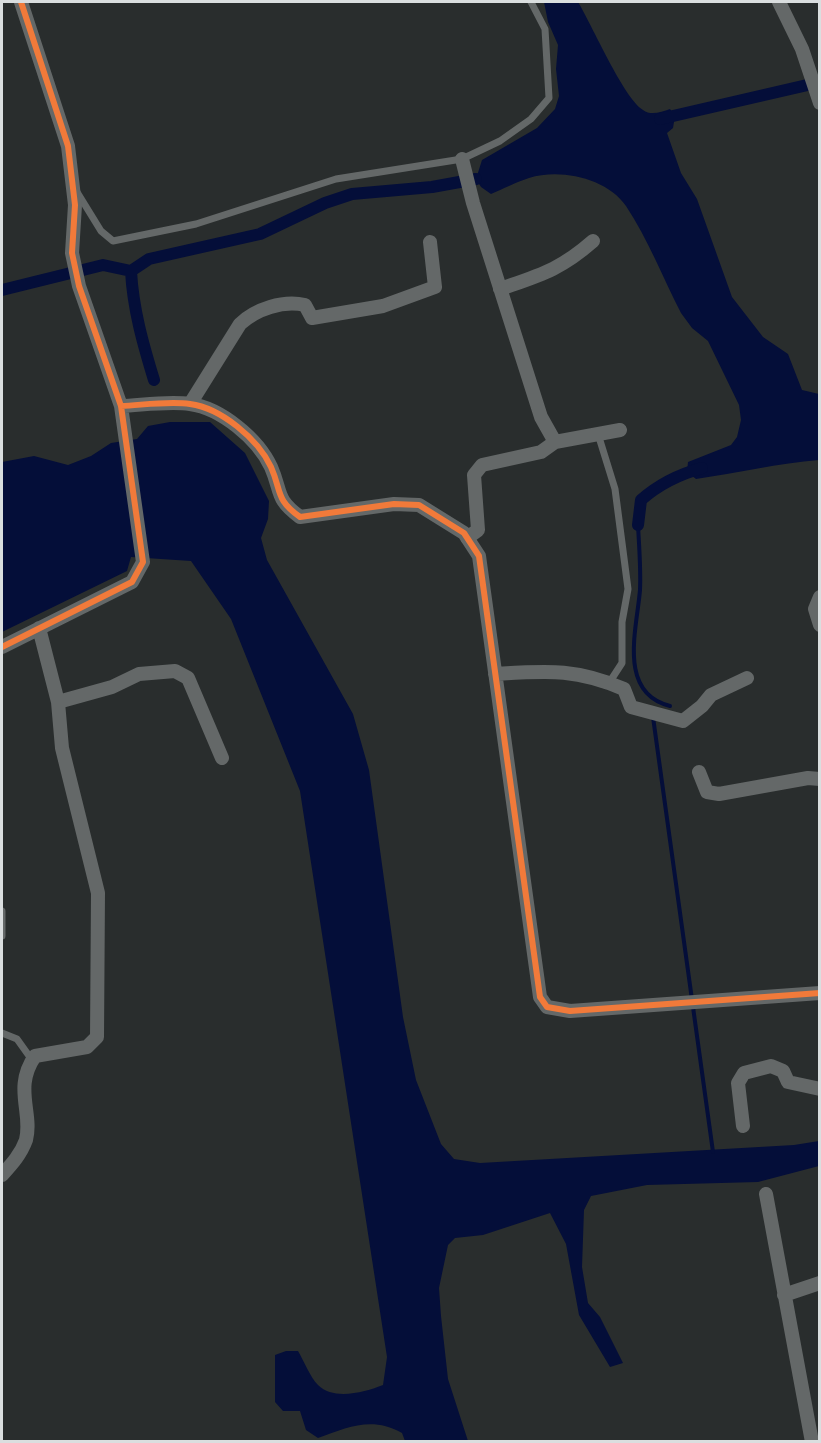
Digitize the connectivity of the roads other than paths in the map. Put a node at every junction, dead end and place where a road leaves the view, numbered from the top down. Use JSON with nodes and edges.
{"nodes":[{"id":1,"x":21,"y":2,"type":"edge"},
{"id":2,"x":531,"y":2,"type":"edge"},
{"id":3,"x":779,"y":2,"type":"edge"},
{"id":4,"x":819,"y":102,"type":"edge"},
{"id":5,"x":462,"y":159,"type":"junction"},
{"id":6,"x":73,"y":185,"type":"junction"},
{"id":7,"x":430,"y":242,"type":"dead end"},
{"id":8,"x":593,"y":242,"type":"dead end"},
{"id":9,"x":500,"y":289,"type":"junction"},
{"id":10,"x":190,"y":404,"type":"junction"},
{"id":11,"x":121,"y":406,"type":"junction"},
{"id":12,"x":620,"y":430,"type":"dead end"},
{"id":13,"x":598,"y":434,"type":"junction"},
{"id":14,"x":555,"y":442,"type":"junction"},
{"id":15,"x":467,"y":538,"type":"junction"},
{"id":16,"x":819,"y":597,"type":"edge"},
{"id":17,"x":819,"y":625,"type":"edge"},
{"id":18,"x":39,"y":628,"type":"junction"},
{"id":19,"x":2,"y":647,"type":"edge"},
{"id":20,"x":495,"y":674,"type":"junction"},
{"id":21,"x":747,"y":678,"type":"dead end"},
{"id":22,"x":609,"y":683,"type":"junction"},
{"id":23,"x":58,"y":702,"type":"junction"},
{"id":24,"x":222,"y":758,"type":"dead end"},
{"id":25,"x":699,"y":772,"type":"dead end"},
{"id":26,"x":819,"y":779,"type":"edge"},
{"id":27,"x":2,"y":911,"type":"edge"},
{"id":28,"x":2,"y":936,"type":"edge"},
{"id":29,"x":819,"y":993,"type":"edge"},
{"id":30,"x":2,"y":1033,"type":"edge"},
{"id":31,"x":32,"y":1060,"type":"junction"},
{"id":32,"x":819,"y":1089,"type":"edge"},
{"id":33,"x":743,"y":1126,"type":"dead end"},
{"id":34,"x":2,"y":1175,"type":"edge"},
{"id":35,"x":766,"y":1194,"type":"dead end"},
{"id":36,"x":819,"y":1283,"type":"edge"},
{"id":37,"x":784,"y":1295,"type":"junction"},
{"id":38,"x":812,"y":1442,"type":"edge"}],
"edges":[{"from":1,"to":6,"type":"street"},
{"from":2,"to":5,"type":"lane"},
{"from":3,"to":4,"type":"street"},
{"from":5,"to":6,"type":"lane"},
{"from":5,"to":9,"type":"street"},
{"from":6,"to":11,"type":"street"},
{"from":7,"to":10,"type":"street"},
{"from":8,"to":9,"type":"street"},
{"from":9,"to":14,"type":"street"},
{"from":10,"to":11,"type":"street"},
{"from":10,"to":15,"type":"street"},
{"from":11,"to":18,"type":"street"},
{"from":12,"to":13,"type":"street"},
{"from":13,"to":14,"type":"street"},
{"from":13,"to":22,"type":"lane"},
{"from":14,"to":15,"type":"street"},
{"from":15,"to":20,"type":"street"},
{"from":16,"to":17,"type":"street"},
{"from":18,"to":19,"type":"street"},
{"from":18,"to":23,"type":"street"},
{"from":20,"to":22,"type":"street"},
{"from":20,"to":29,"type":"street"},
{"from":21,"to":22,"type":"street"},
{"from":23,"to":24,"type":"street"},
{"from":23,"to":31,"type":"street"},
{"from":25,"to":26,"type":"street"},
{"from":27,"to":28,"type":"lane"},
{"from":30,"to":31,"type":"lane"},
{"from":31,"to":34,"type":"street"},
{"from":32,"to":33,"type":"street"},
{"from":35,"to":37,"type":"street"},
{"from":36,"to":37,"type":"street"},
{"from":37,"to":38,"type":"street"}]}
